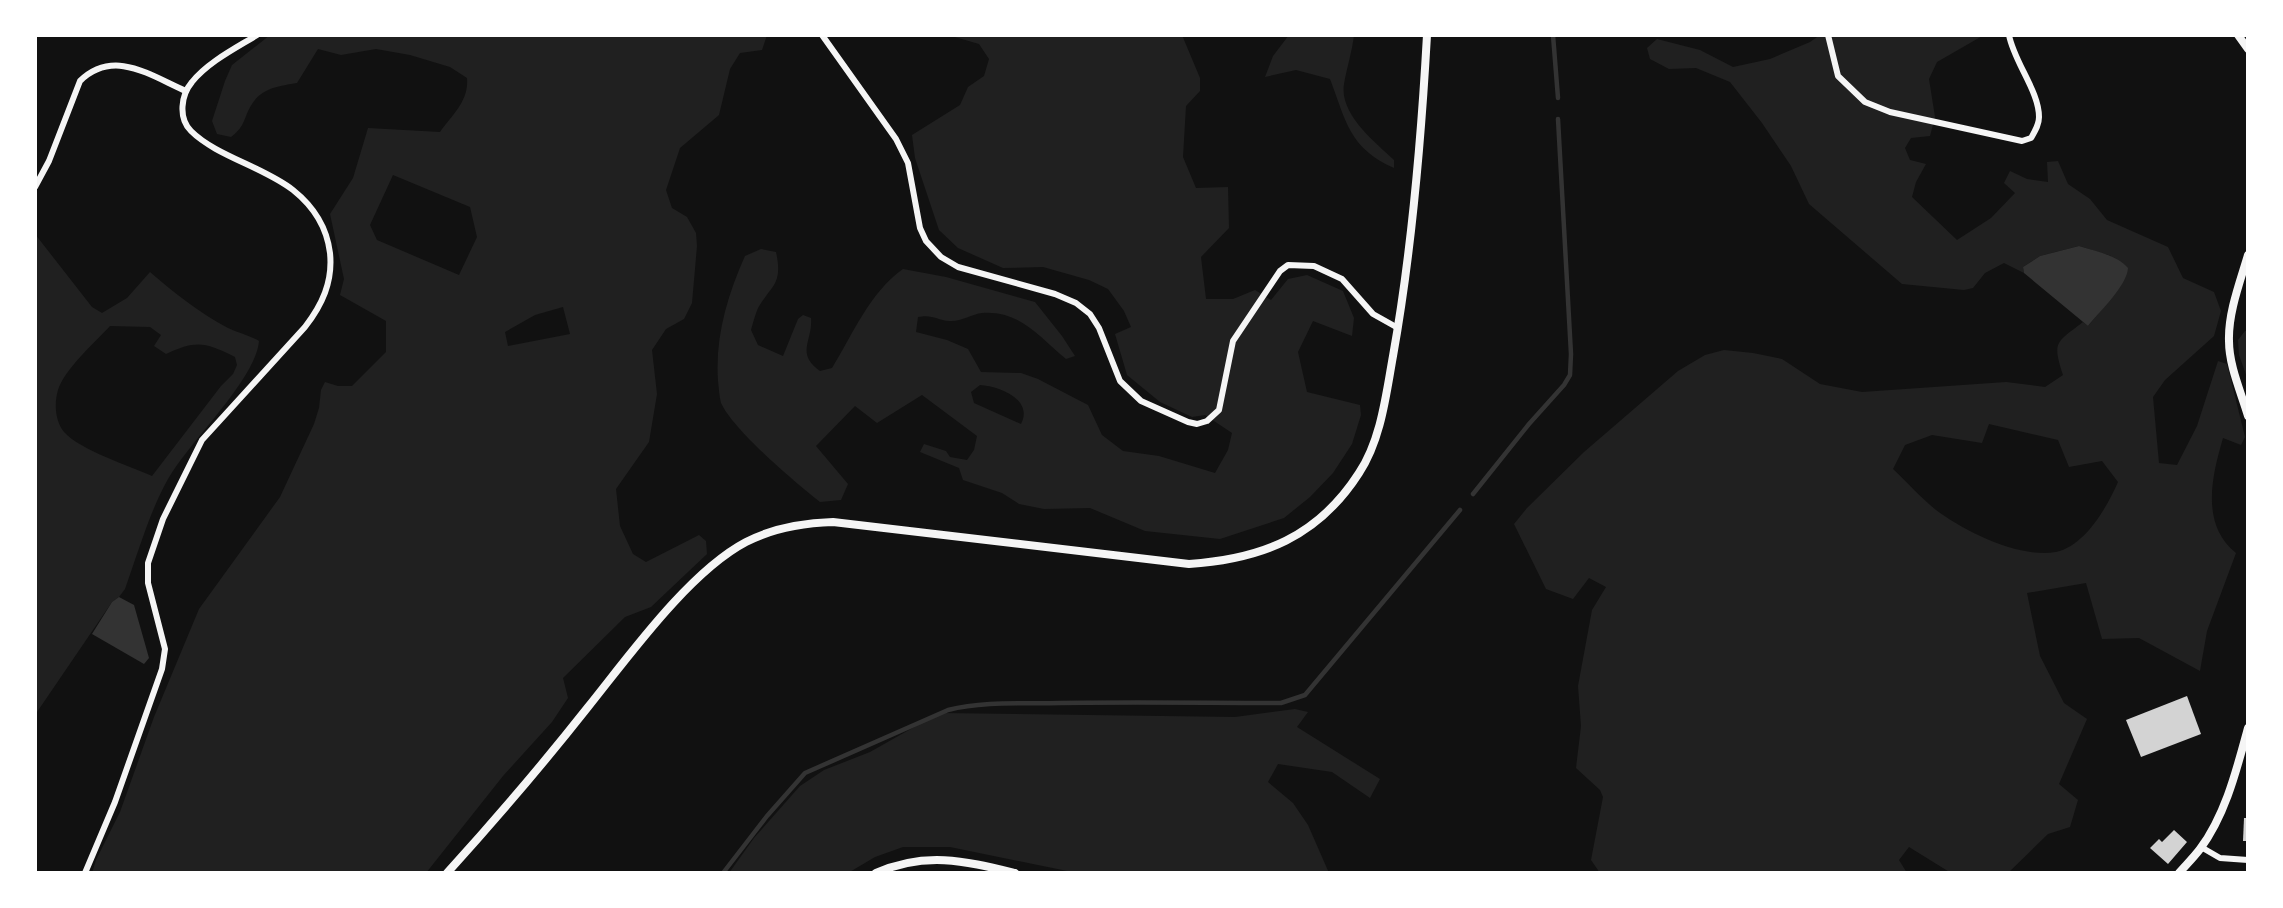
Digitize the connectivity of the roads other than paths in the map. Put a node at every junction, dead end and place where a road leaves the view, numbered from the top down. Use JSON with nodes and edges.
{"nodes":[{"id":1,"x":257,"y":35,"type":"edge"},
{"id":2,"x":822,"y":35,"type":"edge"},
{"id":3,"x":1427,"y":35,"type":"edge"},
{"id":4,"x":1828,"y":35,"type":"edge"},
{"id":5,"x":2009,"y":35,"type":"edge"},
{"id":6,"x":2238,"y":35,"type":"edge"},
{"id":7,"x":2248,"y":49,"type":"edge"},
{"id":8,"x":186,"y":92,"type":"junction"},
{"id":9,"x":35,"y":187,"type":"edge"},
{"id":10,"x":2248,"y":255,"type":"edge"},
{"id":11,"x":1398,"y":328,"type":"junction"},
{"id":12,"x":2248,"y":416,"type":"edge"},
{"id":13,"x":2248,"y":728,"type":"edge"},
{"id":14,"x":2201,"y":848,"type":"junction"},
{"id":15,"x":2248,"y":860,"type":"edge"},
{"id":16,"x":85,"y":873,"type":"edge"},
{"id":17,"x":447,"y":873,"type":"edge"},
{"id":18,"x":876,"y":873,"type":"edge"},
{"id":19,"x":1015,"y":873,"type":"edge"},
{"id":20,"x":2179,"y":873,"type":"edge"}],
"edges":[{"from":1,"to":8,"type":"street"},
{"from":2,"to":11,"type":"street"},
{"from":3,"to":11,"type":"street"},
{"from":4,"to":5,"type":"street"},
{"from":6,"to":7,"type":"street"},
{"from":8,"to":9,"type":"street"},
{"from":8,"to":16,"type":"street"},
{"from":10,"to":12,"type":"street"},
{"from":11,"to":17,"type":"street"},
{"from":13,"to":14,"type":"street"},
{"from":14,"to":15,"type":"street"},
{"from":14,"to":20,"type":"street"},
{"from":18,"to":19,"type":"street"}]}
